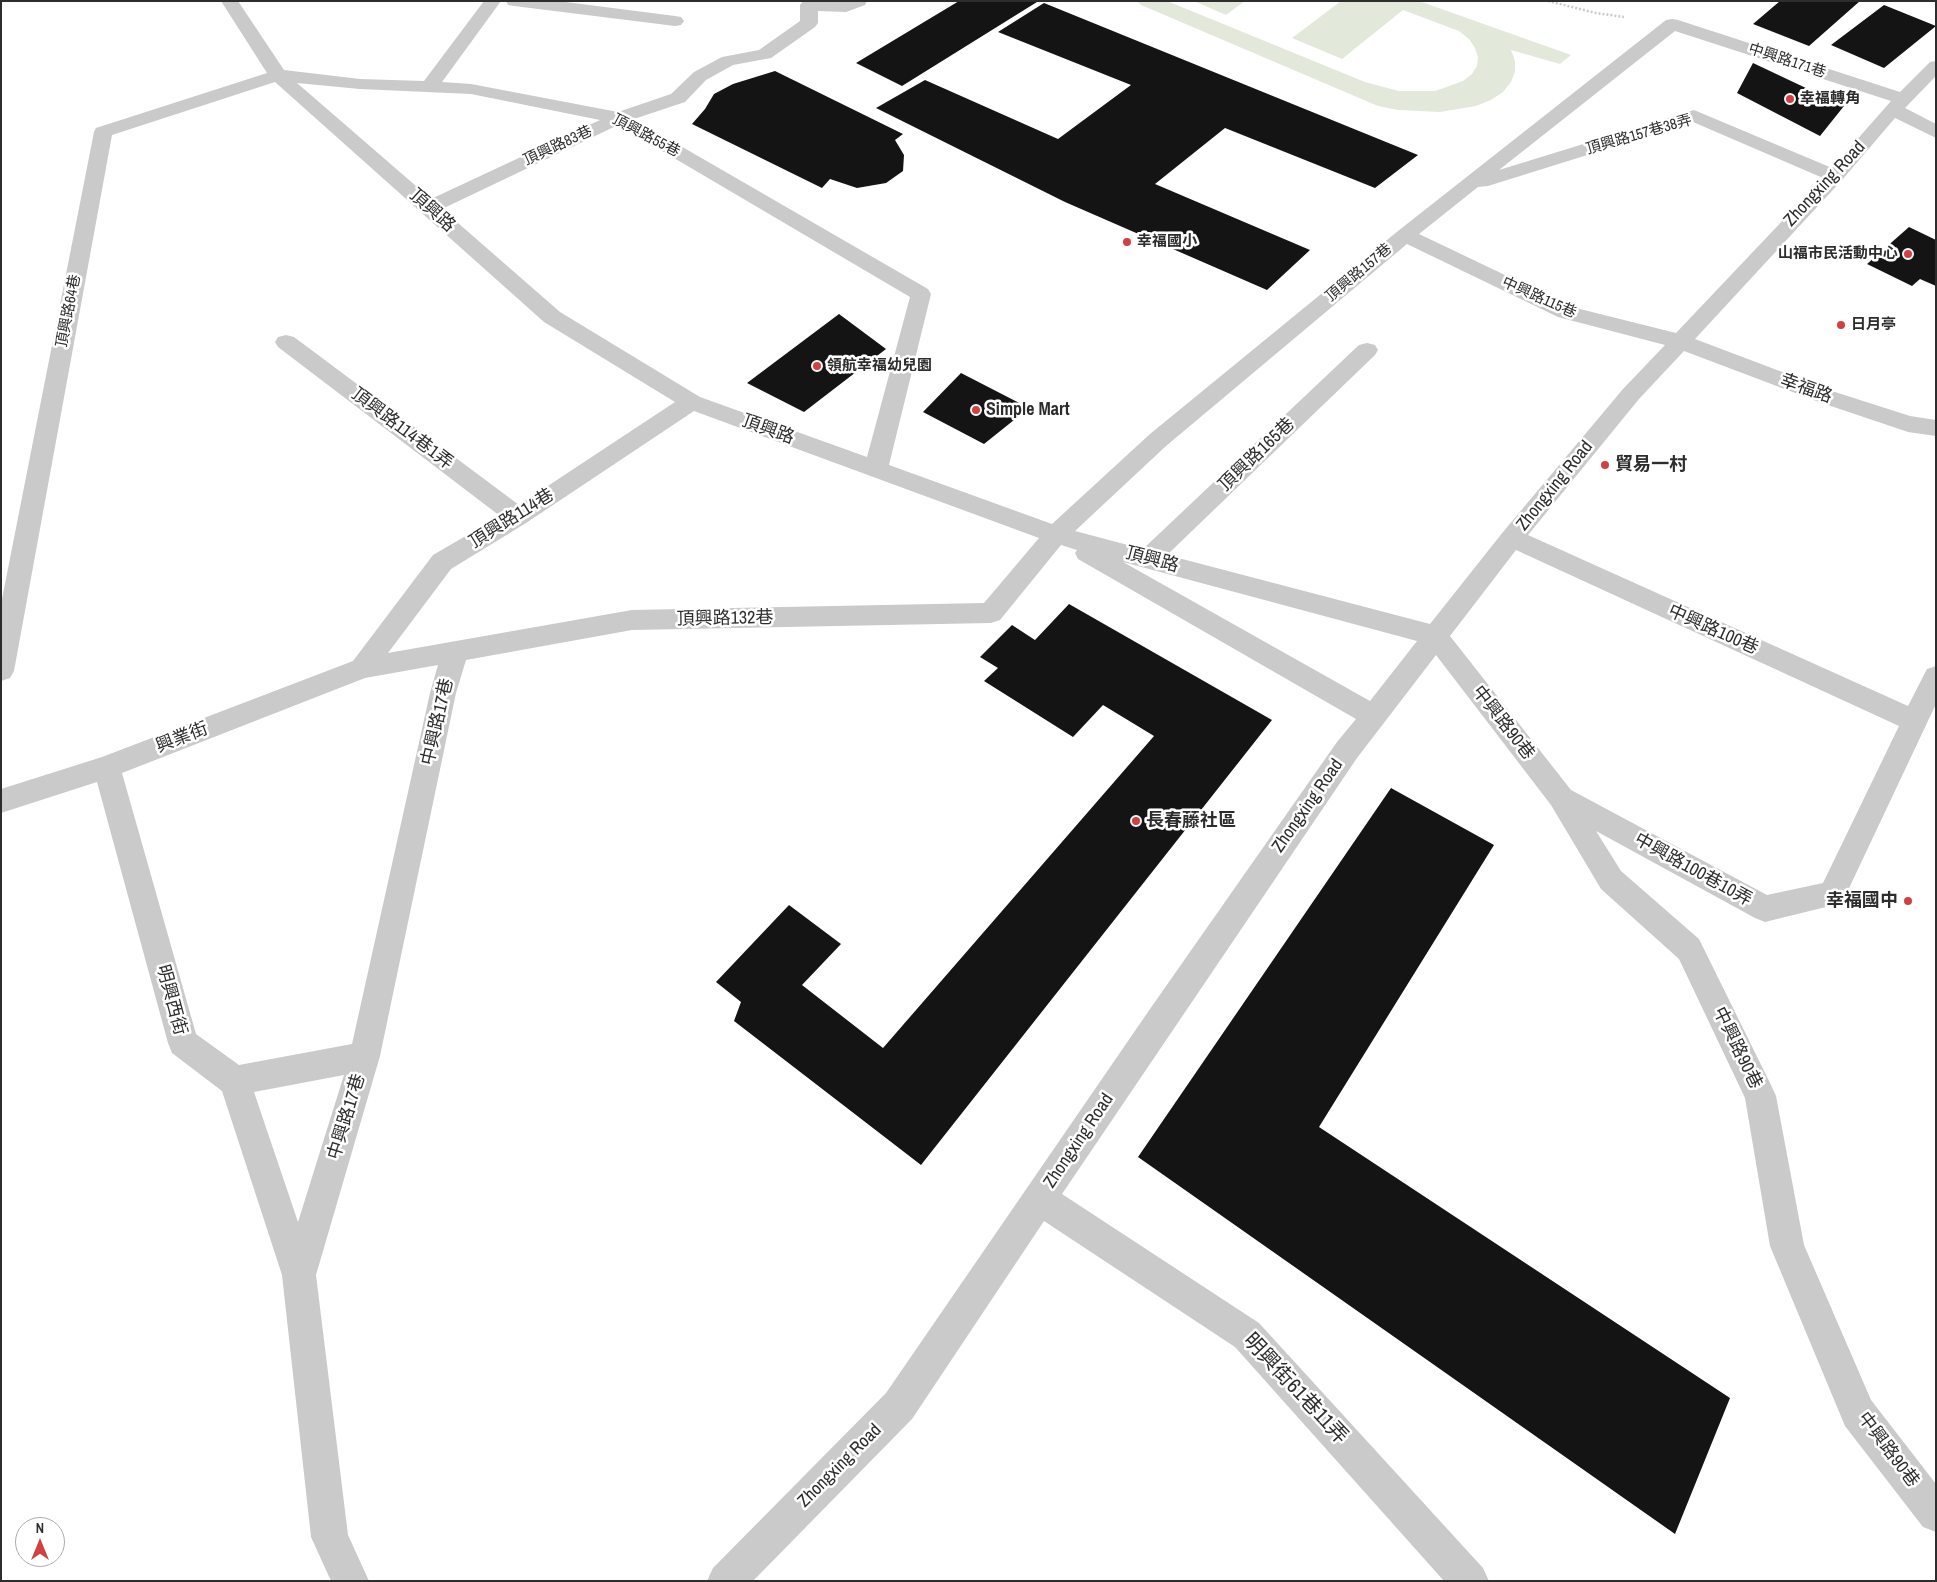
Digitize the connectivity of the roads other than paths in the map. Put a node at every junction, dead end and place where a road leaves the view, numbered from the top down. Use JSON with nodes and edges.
{"nodes":[{"id":1,"x":229,"y":1,"type":"edge"},
{"id":2,"x":492,"y":1,"type":"edge"},
{"id":3,"x":514,"y":1,"type":"edge"},
{"id":4,"x":859,"y":1,"type":"edge"},
{"id":5,"x":806,"y":3,"type":"edge"},
{"id":6,"x":675,"y":21,"type":"dead end"},
{"id":7,"x":1672,"y":24,"type":"joint"},
{"id":8,"x":1936,"y":66,"type":"edge"},
{"id":9,"x":278,"y":75,"type":"junction"},
{"id":10,"x":429,"y":87,"type":"junction"},
{"id":11,"x":1898,"y":104,"type":"junction"},
{"id":12,"x":619,"y":118,"type":"junction"},
{"id":13,"x":1936,"y":132,"type":"edge"},
{"id":14,"x":1835,"y":176,"type":"junction"},
{"id":15,"x":1467,"y":186,"type":"junction"},
{"id":16,"x":429,"y":208,"type":"junction"},
{"id":17,"x":1406,"y":235,"type":"junction"},
{"id":18,"x":1679,"y":341,"type":"junction"},
{"id":19,"x":286,"y":342,"type":"dead end"},
{"id":20,"x":1367,"y":350,"type":"dead end"},
{"id":21,"x":692,"y":402,"type":"junction"},
{"id":22,"x":1936,"y":428,"type":"edge"},
{"id":23,"x":876,"y":469,"type":"junction"},
{"id":24,"x":518,"y":517,"type":"junction"},
{"id":25,"x":1056,"y":535,"type":"junction"},
{"id":26,"x":1512,"y":538,"type":"junction"},
{"id":27,"x":1148,"y":559,"type":"junction"},
{"id":28,"x":1436,"y":636,"type":"junction"},
{"id":29,"x":454,"y":652,"type":"junction"},
{"id":30,"x":362,"y":668,"type":"junction"},
{"id":31,"x":1,"y":672,"type":"edge"},
{"id":32,"x":1936,"y":676,"type":"edge"},
{"id":33,"x":1373,"y":716,"type":"junction"},
{"id":34,"x":1914,"y":721,"type":"junction"},
{"id":35,"x":107,"y":767,"type":"junction"},
{"id":36,"x":1560,"y":797,"type":"junction"},
{"id":37,"x":1,"y":801,"type":"edge"},
{"id":38,"x":366,"y":1056,"type":"junction"},
{"id":39,"x":235,"y":1081,"type":"junction"},
{"id":40,"x":1040,"y":1199,"type":"junction"},
{"id":41,"x":299,"y":1274,"type":"junction"},
{"id":42,"x":1936,"y":1514,"type":"edge"},
{"id":43,"x":350,"y":1581,"type":"edge"},
{"id":44,"x":726,"y":1581,"type":"edge"},
{"id":45,"x":1470,"y":1581,"type":"edge"}],
"edges":[{"from":1,"to":9,"type":"street","name":"頂興路"},
{"from":2,"to":10,"type":"street"},
{"from":3,"to":6,"type":"street"},
{"from":4,"to":5,"type":"street","name":"頂興路83巷"},
{"from":5,"to":12,"type":"street","name":"頂興路83巷"},
{"from":7,"to":11,"type":"street","name":"中興路171巷"},
{"from":7,"to":15,"type":"street","name":"頂興路157巷"},
{"from":8,"to":11,"type":"street","name":"Zhongxing Road"},
{"from":9,"to":10,"type":"street","name":"頂興路55巷"},
{"from":9,"to":16,"type":"street","name":"頂興路"},
{"from":9,"to":31,"type":"street","name":"頂興路64巷"},
{"from":10,"to":12,"type":"street","name":"頂興路55巷"},
{"from":11,"to":13,"type":"street","name":"中興路171巷"},
{"from":11,"to":14,"type":"street","name":"Zhongxing Road"},
{"from":12,"to":16,"type":"street","name":"頂興路83巷"},
{"from":12,"to":23,"type":"street","name":"頂興路55巷"},
{"from":14,"to":15,"type":"street","name":"頂興路157巷38弄"},
{"from":14,"to":18,"type":"street","name":"Zhongxing Road"},
{"from":15,"to":17,"type":"street","name":"頂興路157巷"},
{"from":16,"to":21,"type":"street","name":"頂興路"},
{"from":17,"to":18,"type":"street","name":"中興路115巷"},
{"from":17,"to":25,"type":"street","name":"頂興路157巷"},
{"from":18,"to":22,"type":"street","name":"幸福路"},
{"from":18,"to":26,"type":"street","name":"Zhongxing Road"},
{"from":19,"to":24,"type":"street","name":"頂興路114巷1弄"},
{"from":20,"to":27,"type":"street","name":"頂興路165巷"},
{"from":21,"to":23,"type":"street","name":"頂興路"},
{"from":21,"to":24,"type":"street","name":"頂興路114巷"},
{"from":23,"to":25,"type":"street","name":"頂興路"},
{"from":24,"to":30,"type":"street","name":"頂興路114巷"},
{"from":25,"to":27,"type":"street","name":"頂興路"},
{"from":25,"to":29,"type":"street","name":"頂興路132巷"},
{"from":25,"to":33,"type":"street"},
{"from":26,"to":28,"type":"street","name":"Zhongxing Road"},
{"from":26,"to":34,"type":"street","name":"中興路100巷"},
{"from":27,"to":28,"type":"street","name":"頂興路"},
{"from":28,"to":33,"type":"street","name":"Zhongxing Road"},
{"from":28,"to":36,"type":"street","name":"中興路90巷"},
{"from":29,"to":30,"type":"street","name":"頂興路132巷"},
{"from":29,"to":38,"type":"street","name":"中興路17巷"},
{"from":30,"to":35,"type":"street","name":"興業街"},
{"from":32,"to":34,"type":"street","name":"中興路100巷10弄"},
{"from":33,"to":40,"type":"street","name":"Zhongxing Road"},
{"from":34,"to":36,"type":"street","name":"中興路100巷10弄"},
{"from":35,"to":37,"type":"street","name":"興業街"},
{"from":35,"to":39,"type":"street","name":"明興西街"},
{"from":36,"to":42,"type":"street","name":"中興路90巷"},
{"from":38,"to":39,"type":"street"},
{"from":38,"to":41,"type":"street","name":"中興路17巷"},
{"from":39,"to":41,"type":"street"},
{"from":40,"to":44,"type":"street","name":"Zhongxing Road"},
{"from":40,"to":45,"type":"street","name":"明興街61巷11弄"},
{"from":41,"to":43,"type":"street","name":"中興路17巷"}]}
